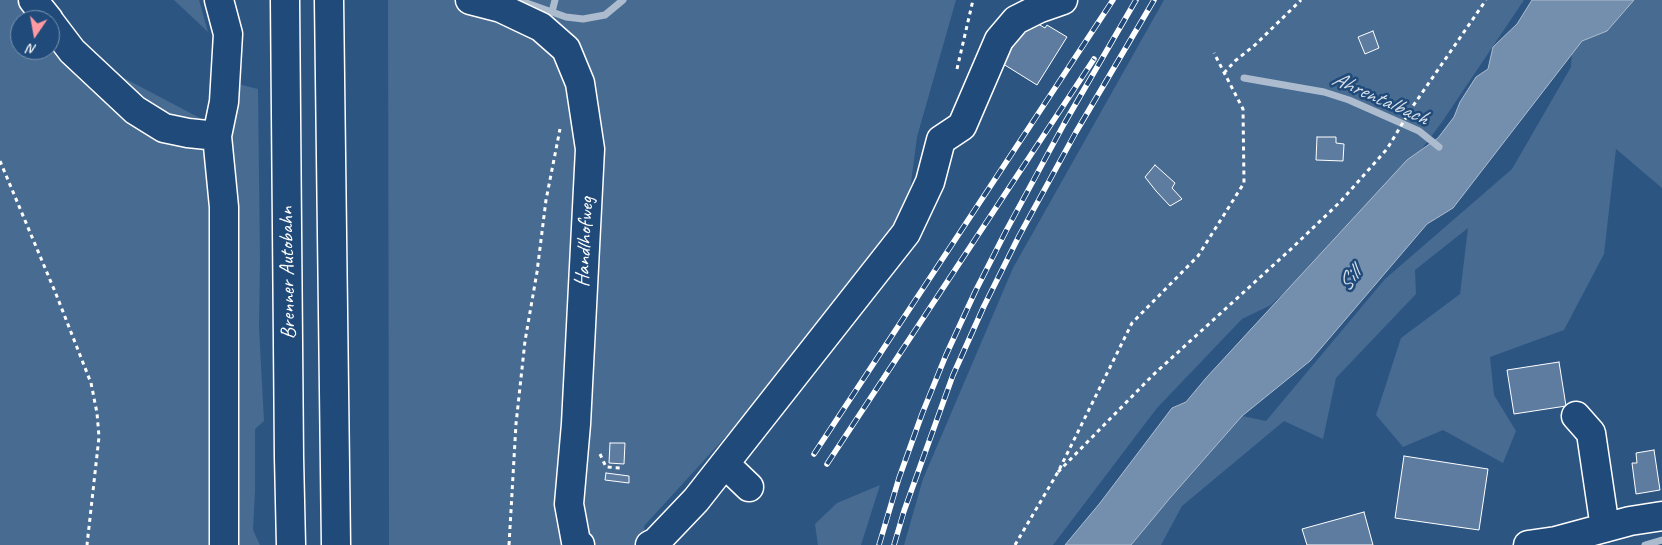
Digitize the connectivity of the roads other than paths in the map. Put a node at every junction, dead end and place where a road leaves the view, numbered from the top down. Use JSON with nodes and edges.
{"nodes":[{"id":1,"x":33,"y":0,"type":"edge"},
{"id":2,"x":219,"y":0,"type":"edge"},
{"id":3,"x":285,"y":0,"type":"edge"},
{"id":4,"x":329,"y":0,"type":"edge"},
{"id":5,"x":470,"y":0,"type":"edge"},
{"id":6,"x":1063,"y":0,"type":"edge"},
{"id":7,"x":41,"y":10,"type":"edge"},
{"id":8,"x":60,"y":35,"type":"edge"},
{"id":9,"x":217,"y":136,"type":"junction"},
{"id":10,"x":1576,"y":416,"type":"dead end"},
{"id":11,"x":725,"y":464,"type":"junction"},
{"id":12,"x":749,"y":487,"type":"dead end"},
{"id":13,"x":1662,"y":516,"type":"edge"},
{"id":14,"x":1605,"y":528,"type":"junction"},
{"id":15,"x":224,"y":545,"type":"edge"},
{"id":16,"x":291,"y":545,"type":"edge"},
{"id":17,"x":336,"y":545,"type":"edge"},
{"id":18,"x":580,"y":545,"type":"edge"},
{"id":19,"x":650,"y":545,"type":"edge"},
{"id":20,"x":1528,"y":545,"type":"edge"}],
"edges":[{"from":1,"to":7,"type":"main road"},
{"from":2,"to":9,"type":"main road"},
{"from":3,"to":16,"type":"main road","name":"Brenner Autobahn"},
{"from":4,"to":17,"type":"main road","name":"Brenner Autobahn"},
{"from":5,"to":18,"type":"main road","name":"Handlhofweg"},
{"from":6,"to":11,"type":"main road"},
{"from":8,"to":9,"type":"main road"},
{"from":9,"to":15,"type":"main road"},
{"from":10,"to":14,"type":"main road"},
{"from":11,"to":12,"type":"main road"},
{"from":11,"to":19,"type":"main road"},
{"from":13,"to":14,"type":"main road"},
{"from":14,"to":20,"type":"main road"}]}
